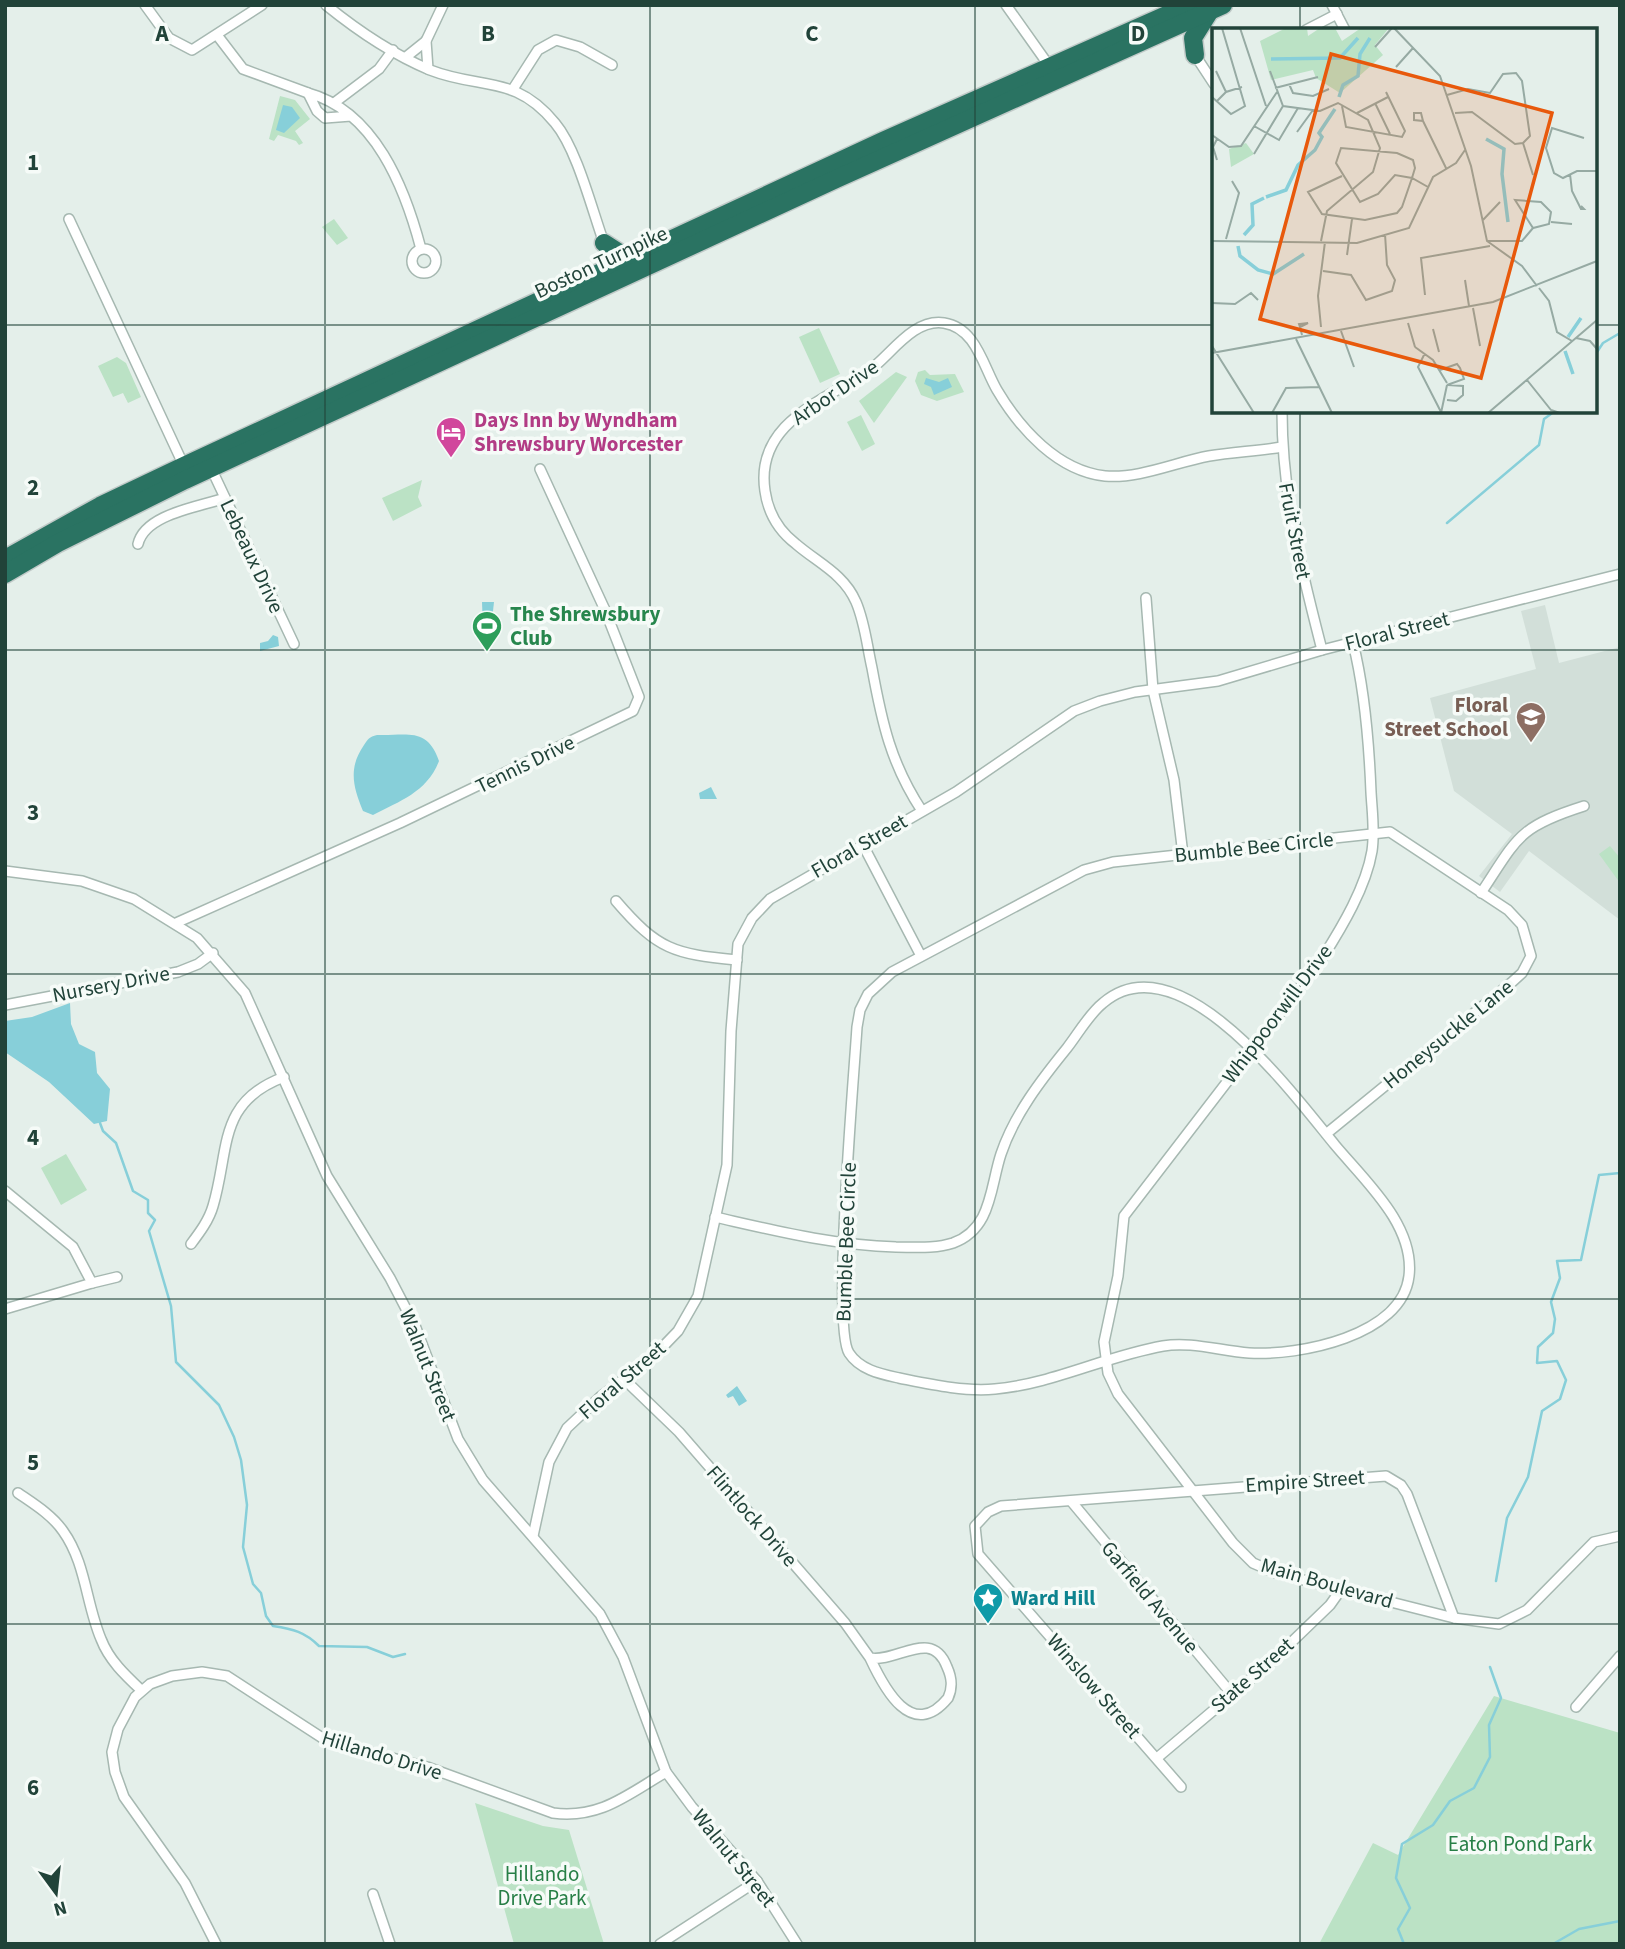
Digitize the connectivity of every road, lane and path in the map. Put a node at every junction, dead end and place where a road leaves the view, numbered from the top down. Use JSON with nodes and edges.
{"nodes":[{"id":1,"x":145,"y":5,"type":"edge"},
{"id":2,"x":262,"y":5,"type":"edge"},
{"id":3,"x":326,"y":5,"type":"edge"},
{"id":4,"x":443,"y":5,"type":"edge"},
{"id":5,"x":1006,"y":5,"type":"edge"},
{"id":6,"x":1189,"y":5,"type":"edge"},
{"id":7,"x":1216,"y":8,"type":"edge"},
{"id":8,"x":1335,"y":9,"type":"edge"},
{"id":9,"x":1309,"y":28,"type":"edge"},
{"id":10,"x":1344,"y":28,"type":"edge"},
{"id":11,"x":217,"y":35,"type":"junction"},
{"id":12,"x":1152,"y":40,"type":"junction"},
{"id":13,"x":426,"y":41,"type":"junction"},
{"id":14,"x":393,"y":50,"type":"junction"},
{"id":15,"x":1195,"y":55,"type":"junction"},
{"id":16,"x":406,"y":57,"type":"junction"},
{"id":17,"x":612,"y":65,"type":"dead end"},
{"id":18,"x":1050,"y":68,"type":"junction"},
{"id":19,"x":428,"y":69,"type":"junction"},
{"id":20,"x":1212,"y":81,"type":"edge"},
{"id":21,"x":513,"y":89,"type":"junction"},
{"id":22,"x":308,"y":93,"type":"junction"},
{"id":23,"x":334,"y":103,"type":"junction"},
{"id":24,"x":351,"y":116,"type":"junction"},
{"id":25,"x":69,"y":219,"type":"dead end"},
{"id":26,"x":604,"y":243,"type":"junction"},
{"id":27,"x":421,"y":249,"type":"dead end"},
{"id":28,"x":629,"y":259,"type":"junction"},
{"id":29,"x":602,"y":272,"type":"junction"},
{"id":30,"x":1282,"y":413,"type":"edge"},
{"id":31,"x":1282,"y":447,"type":"junction"},
{"id":32,"x":184,"y":466,"type":"junction"},
{"id":33,"x":211,"y":468,"type":"junction"},
{"id":34,"x":540,"y":469,"type":"dead end"},
{"id":35,"x":225,"y":498,"type":"junction"},
{"id":36,"x":138,"y":544,"type":"dead end"},
{"id":37,"x":5,"y":559,"type":"edge"},
{"id":38,"x":5,"y":574,"type":"edge"},
{"id":39,"x":1620,"y":574,"type":"edge"},
{"id":40,"x":1146,"y":598,"type":"dead end"},
{"id":41,"x":1353,"y":643,"type":"junction"},
{"id":42,"x":294,"y":644,"type":"dead end"},
{"id":43,"x":1322,"y":650,"type":"junction"},
{"id":44,"x":1153,"y":690,"type":"junction"},
{"id":45,"x":1584,"y":806,"type":"dead end"},
{"id":46,"x":922,"y":811,"type":"junction"},
{"id":47,"x":1373,"y":833,"type":"junction"},
{"id":48,"x":863,"y":845,"type":"junction"},
{"id":49,"x":1182,"y":855,"type":"junction"},
{"id":50,"x":5,"y":871,"type":"edge"},
{"id":51,"x":1481,"y":893,"type":"junction"},
{"id":52,"x":616,"y":901,"type":"dead end"},
{"id":53,"x":176,"y":923,"type":"junction"},
{"id":54,"x":213,"y":953,"type":"junction"},
{"id":55,"x":921,"y":956,"type":"junction"},
{"id":56,"x":737,"y":960,"type":"junction"},
{"id":57,"x":5,"y":1005,"type":"edge"},
{"id":58,"x":1251,"y":1049,"type":"junction"},
{"id":59,"x":284,"y":1077,"type":"junction"},
{"id":60,"x":1326,"y":1134,"type":"junction"},
{"id":61,"x":5,"y":1191,"type":"edge"},
{"id":62,"x":715,"y":1217,"type":"junction"},
{"id":63,"x":191,"y":1244,"type":"dead end"},
{"id":64,"x":845,"y":1245,"type":"junction"},
{"id":65,"x":117,"y":1277,"type":"dead end"},
{"id":66,"x":92,"y":1283,"type":"junction"},
{"id":67,"x":5,"y":1308,"type":"edge"},
{"id":68,"x":1104,"y":1359,"type":"junction"},
{"id":69,"x":625,"y":1380,"type":"junction"},
{"id":70,"x":1190,"y":1490,"type":"junction"},
{"id":71,"x":18,"y":1493,"type":"dead end"},
{"id":72,"x":1071,"y":1501,"type":"junction"},
{"id":73,"x":533,"y":1536,"type":"junction"},
{"id":74,"x":1620,"y":1536,"type":"edge"},
{"id":75,"x":1342,"y":1588,"type":"junction"},
{"id":76,"x":1454,"y":1618,"type":"junction"},
{"id":77,"x":1620,"y":1656,"type":"edge"},
{"id":78,"x":870,"y":1658,"type":"junction"},
{"id":79,"x":141,"y":1690,"type":"junction"},
{"id":80,"x":1231,"y":1693,"type":"junction"},
{"id":81,"x":1576,"y":1707,"type":"dead end"},
{"id":82,"x":1157,"y":1758,"type":"junction"},
{"id":83,"x":666,"y":1772,"type":"junction"},
{"id":84,"x":1181,"y":1787,"type":"dead end"},
{"id":85,"x":757,"y":1881,"type":"junction"},
{"id":86,"x":373,"y":1894,"type":"dead end"},
{"id":87,"x":216,"y":1944,"type":"edge"},
{"id":88,"x":390,"y":1944,"type":"edge"},
{"id":89,"x":660,"y":1944,"type":"edge"},
{"id":90,"x":797,"y":1944,"type":"edge"}],
"edges":[{"from":1,"to":11,"type":"street"},
{"from":2,"to":11,"type":"street"},
{"from":3,"to":14,"type":"street"},
{"from":4,"to":13,"type":"street"},
{"from":5,"to":18,"type":"street"},
{"from":6,"to":18,"type":"highway","name":"Boston Turnpike"},
{"from":7,"to":12,"type":"highway","name":"Boston Turnpike"},
{"from":7,"to":15,"type":"highway"},
{"from":8,"to":9,"type":"street"},
{"from":8,"to":10,"type":"street"},
{"from":11,"to":22,"type":"street"},
{"from":12,"to":15,"type":"highway"},
{"from":12,"to":33,"type":"highway","name":"Boston Turnpike"},
{"from":13,"to":16,"type":"street"},
{"from":13,"to":19,"type":"street"},
{"from":14,"to":16,"type":"street"},
{"from":14,"to":23,"type":"street"},
{"from":15,"to":20,"type":"street"},
{"from":16,"to":19,"type":"street"},
{"from":17,"to":21,"type":"street"},
{"from":18,"to":28,"type":"highway","name":"Boston Turnpike"},
{"from":19,"to":21,"type":"street"},
{"from":21,"to":26,"type":"street"},
{"from":22,"to":23,"type":"street"},
{"from":22,"to":24,"type":"street"},
{"from":23,"to":24,"type":"street"},
{"from":24,"to":27,"type":"street"},
{"from":25,"to":32,"type":"street"},
{"from":26,"to":28,"type":"highway"},
{"from":26,"to":29,"type":"highway"},
{"from":28,"to":29,"type":"highway","name":"Boston Turnpike"},
{"from":29,"to":32,"type":"highway","name":"Boston Turnpike"},
{"from":30,"to":31,"type":"street","name":"Fruit Street"},
{"from":31,"to":43,"type":"street","name":"Fruit Street"},
{"from":31,"to":46,"type":"street","name":"Arbor Drive"},
{"from":32,"to":37,"type":"highway","name":"Boston Turnpike"},
{"from":33,"to":35,"type":"street","name":"Lebeaux Drive"},
{"from":33,"to":38,"type":"highway","name":"Boston Turnpike"},
{"from":34,"to":53,"type":"street","name":"Tennis Drive"},
{"from":35,"to":36,"type":"street"},
{"from":35,"to":42,"type":"street","name":"Lebeaux Drive"},
{"from":39,"to":41,"type":"street","name":"Floral Street"},
{"from":40,"to":44,"type":"street"},
{"from":41,"to":43,"type":"street","name":"Floral Street"},
{"from":41,"to":47,"type":"street","name":"Whippoorwill Drive"},
{"from":43,"to":44,"type":"street","name":"Floral Street"},
{"from":44,"to":46,"type":"street","name":"Floral Street"},
{"from":44,"to":49,"type":"street"},
{"from":45,"to":51,"type":"street"},
{"from":46,"to":48,"type":"street","name":"Floral Street"},
{"from":47,"to":49,"type":"street","name":"Bumble Bee Circle"},
{"from":47,"to":51,"type":"street","name":"Honeysuckle Lane"},
{"from":47,"to":58,"type":"street","name":"Whippoorwill Drive"},
{"from":48,"to":55,"type":"street"},
{"from":48,"to":56,"type":"street","name":"Floral Street"},
{"from":49,"to":55,"type":"street","name":"Bumble Bee Circle"},
{"from":50,"to":53,"type":"street","name":"Walnut Street"},
{"from":51,"to":60,"type":"street","name":"Honeysuckle Lane"},
{"from":52,"to":56,"type":"street"},
{"from":53,"to":54,"type":"street","name":"Walnut Street"},
{"from":54,"to":57,"type":"street","name":"Nursery Drive"},
{"from":54,"to":59,"type":"street","name":"Walnut Street"},
{"from":55,"to":64,"type":"street","name":"Bumble Bee Circle"},
{"from":56,"to":62,"type":"street","name":"Floral Street"},
{"from":58,"to":60,"type":"street","name":"Bumble Bee Circle"},
{"from":58,"to":64,"type":"street","name":"Bumble Bee Circle"},
{"from":58,"to":68,"type":"street","name":"Whippoorwill Drive"},
{"from":59,"to":63,"type":"street"},
{"from":59,"to":73,"type":"street","name":"Walnut Street"},
{"from":60,"to":68,"type":"street","name":"Bumble Bee Circle"},
{"from":61,"to":66,"type":"street"},
{"from":62,"to":64,"type":"street","name":"Bumble Bee Circle"},
{"from":62,"to":69,"type":"street","name":"Floral Street"},
{"from":64,"to":68,"type":"street","name":"Bumble Bee Circle"},
{"from":65,"to":66,"type":"street"},
{"from":66,"to":67,"type":"street"},
{"from":68,"to":70,"type":"street","name":"Main Boulevard"},
{"from":69,"to":73,"type":"street","name":"Floral Street"},
{"from":69,"to":78,"type":"street","name":"Flintlock Drive"},
{"from":70,"to":72,"type":"street","name":"Winslow Street"},
{"from":70,"to":75,"type":"street","name":"Main Boulevard"},
{"from":70,"to":76,"type":"street","name":"Empire Street"},
{"from":71,"to":79,"type":"street"},
{"from":72,"to":80,"type":"street","name":"Garfield Avenue"},
{"from":72,"to":82,"type":"street","name":"Winslow Street"},
{"from":73,"to":83,"type":"street","name":"Walnut Street"},
{"from":74,"to":76,"type":"street","name":"Main Boulevard"},
{"from":75,"to":76,"type":"street","name":"Main Boulevard"},
{"from":75,"to":80,"type":"street","name":"State Street"},
{"from":77,"to":81,"type":"street"},
{"from":78,"to":78,"type":"street","name":"Flintlock Drive"},
{"from":79,"to":83,"type":"street","name":"Hillando Drive"},
{"from":79,"to":87,"type":"street"},
{"from":80,"to":82,"type":"street","name":"State Street"},
{"from":82,"to":84,"type":"street","name":"Winslow Street"},
{"from":83,"to":85,"type":"street","name":"Walnut Street"},
{"from":85,"to":89,"type":"street"},
{"from":85,"to":90,"type":"street","name":"Walnut Street"},
{"from":86,"to":88,"type":"street"}]}
